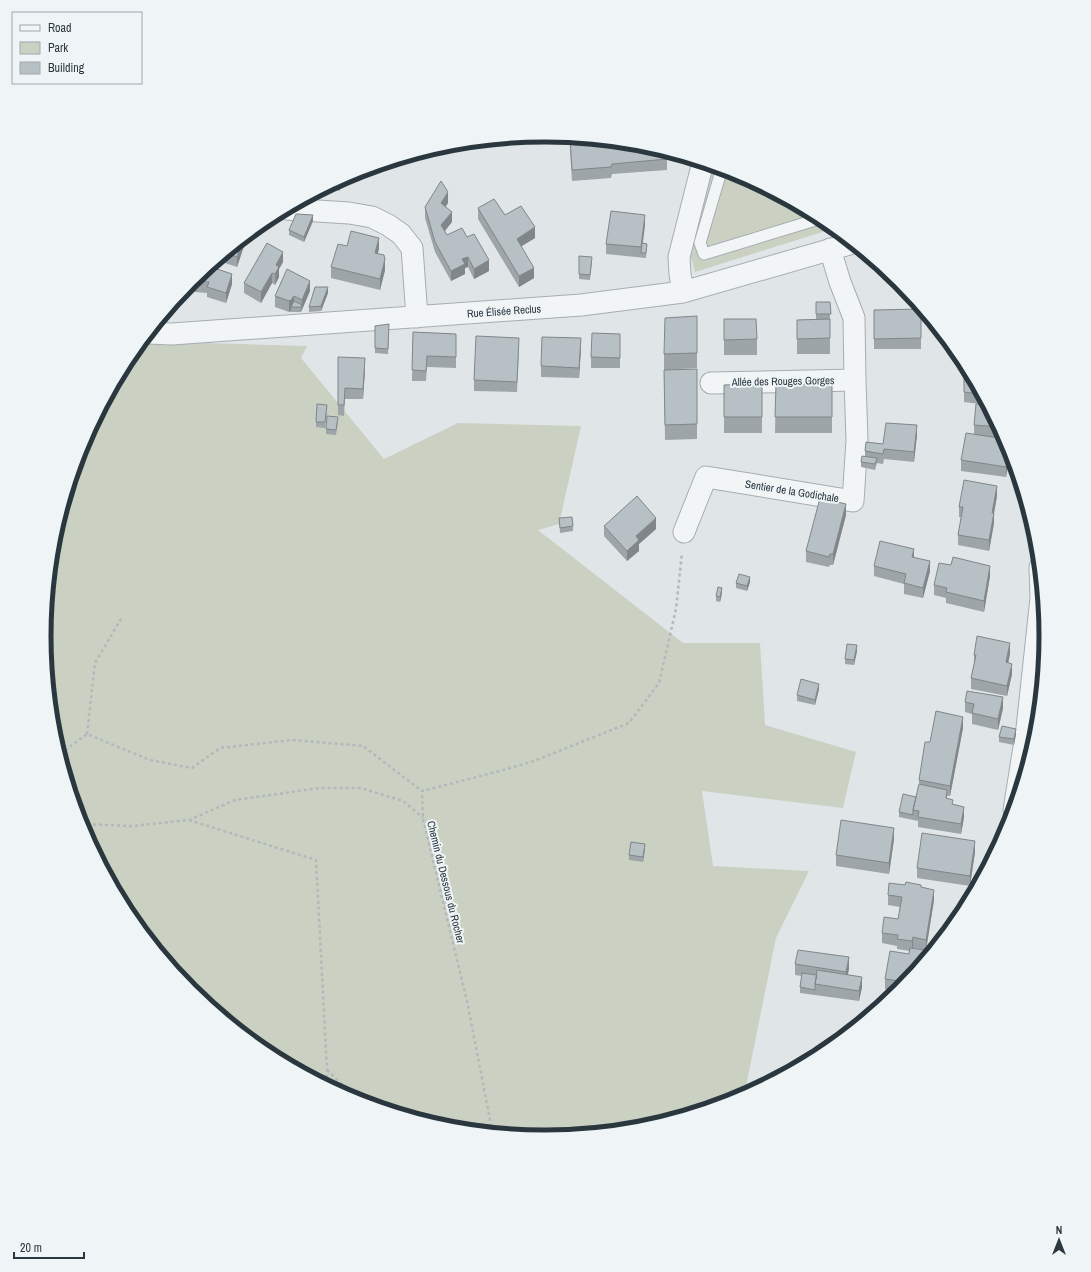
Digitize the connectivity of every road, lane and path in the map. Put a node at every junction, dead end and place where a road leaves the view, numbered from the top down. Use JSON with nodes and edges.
{"nodes":[{"id":1,"x":702,"y":167,"type":"edge"},
{"id":2,"x":720,"y":174,"type":"edge"},
{"id":3,"x":295,"y":210,"type":"edge"},
{"id":4,"x":813,"y":221,"type":"edge"},
{"id":5,"x":848,"y":244,"type":"edge"},
{"id":6,"x":830,"y":249,"type":"junction"},
{"id":7,"x":683,"y":292,"type":"junction"},
{"id":8,"x":417,"y":317,"type":"junction"},
{"id":9,"x":154,"y":333,"type":"edge"},
{"id":10,"x":854,"y":380,"type":"junction"},
{"id":11,"x":711,"y":383,"type":"dead end"},
{"id":12,"x":684,"y":532,"type":"joint"},
{"id":13,"x":1039,"y":614,"type":"edge"},
{"id":14,"x":122,"y":617,"type":"dead end"},
{"id":15,"x":87,"y":734,"type":"junction"},
{"id":16,"x":65,"y":750,"type":"edge"},
{"id":17,"x":1019,"y":777,"type":"edge"},
{"id":18,"x":422,"y":792,"type":"junction"},
{"id":19,"x":423,"y":819,"type":"junction"},
{"id":20,"x":189,"y":820,"type":"junction"},
{"id":21,"x":89,"y":824,"type":"edge"},
{"id":22,"x":326,"y":1070,"type":"junction"},
{"id":23,"x":326,"y":1079,"type":"edge"},
{"id":24,"x":345,"y":1088,"type":"edge"},
{"id":25,"x":492,"y":1127,"type":"edge"}],
"edges":[{"from":1,"to":7,"type":"street"},
{"from":2,"to":4,"type":"lane"},
{"from":3,"to":8,"type":"street"},
{"from":5,"to":6,"type":"street","name":"Rue Élisée Reclus"},
{"from":6,"to":7,"type":"street","name":"Rue Élisée Reclus"},
{"from":6,"to":10,"type":"street","name":"Sentier de la Godichale"},
{"from":7,"to":8,"type":"street","name":"Rue Élisée Reclus"},
{"from":8,"to":9,"type":"street","name":"Rue Élisée Reclus"},
{"from":10,"to":11,"type":"street","name":"Allée des Rouges Gorges"},
{"from":10,"to":12,"type":"street","name":"Sentier de la Godichale"},
{"from":12,"to":18,"type":"path"},
{"from":13,"to":17,"type":"street"},
{"from":14,"to":15,"type":"path"},
{"from":15,"to":16,"type":"path"},
{"from":15,"to":18,"type":"path"},
{"from":18,"to":19,"type":"path"},
{"from":19,"to":20,"type":"path","name":"Chemin du Dessous du Rocher"},
{"from":19,"to":25,"type":"path","name":"Chemin du Dessous du Rocher"},
{"from":20,"to":21,"type":"path","name":"Chemin du Dessous du Rocher"},
{"from":20,"to":22,"type":"path"},
{"from":22,"to":23,"type":"path"},
{"from":22,"to":24,"type":"path"}]}
